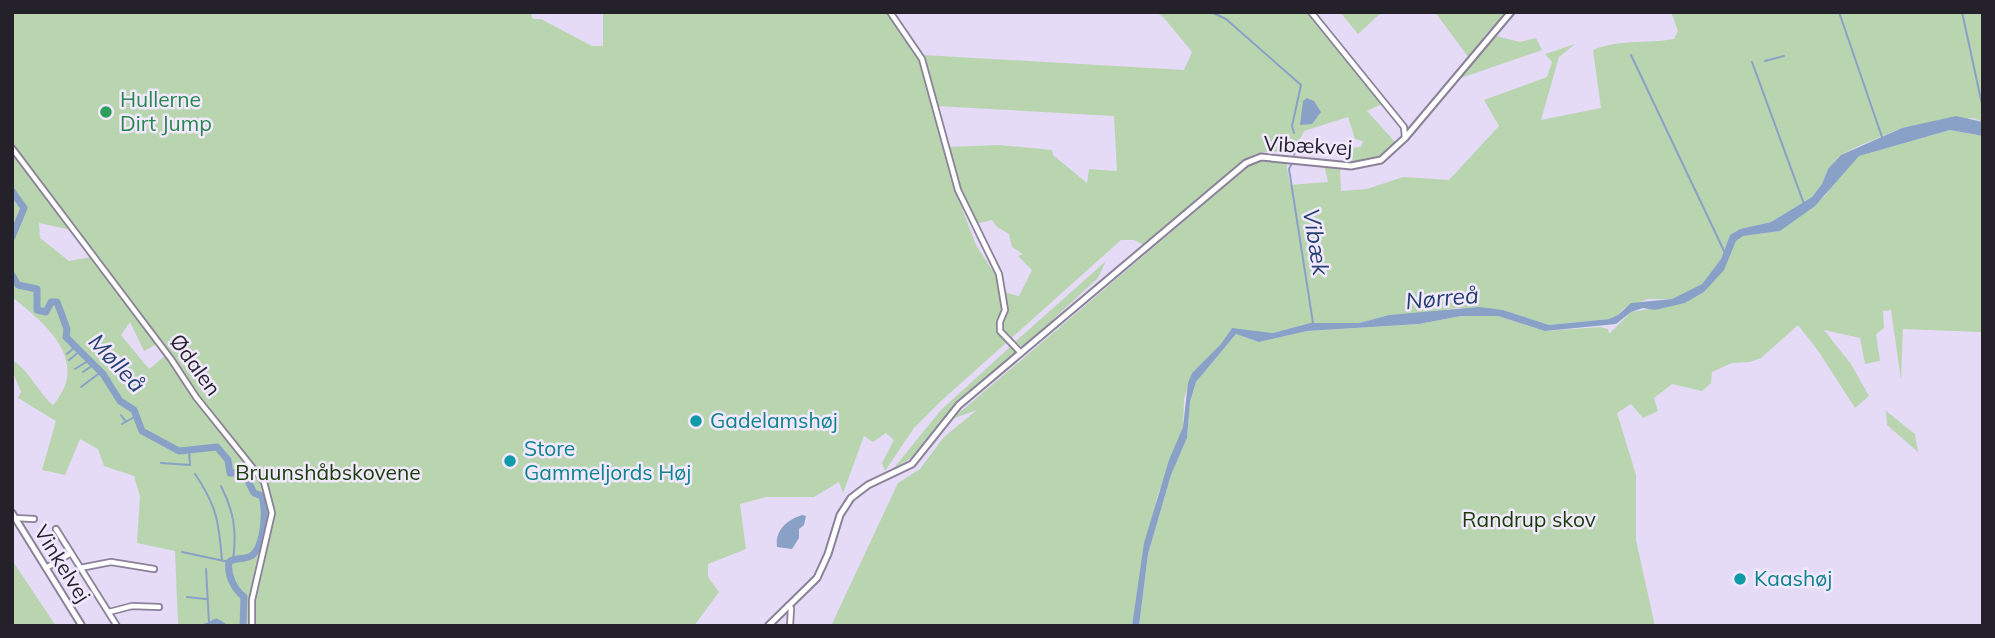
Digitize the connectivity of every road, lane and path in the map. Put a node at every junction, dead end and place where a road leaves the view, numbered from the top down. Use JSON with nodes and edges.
{"nodes":[{"id":1,"x":890,"y":12,"type":"edge"},
{"id":2,"x":1311,"y":12,"type":"edge"},
{"id":3,"x":1511,"y":12,"type":"edge"},
{"id":4,"x":1404,"y":127,"type":"junction"},
{"id":5,"x":1414,"y":127,"type":"junction"},
{"id":6,"x":1405,"y":138,"type":"junction"},
{"id":7,"x":12,"y":148,"type":"edge"},
{"id":8,"x":1021,"y":353,"type":"junction"},
{"id":9,"x":14,"y":516,"type":"edge"},
{"id":10,"x":34,"y":519,"type":"dead end"},
{"id":11,"x":57,"y":528,"type":"dead end"},
{"id":12,"x":71,"y":553,"type":"junction"},
{"id":13,"x":46,"y":568,"type":"junction"},
{"id":14,"x":80,"y":568,"type":"junction"},
{"id":15,"x":154,"y":569,"type":"dead end"},
{"id":16,"x":789,"y":606,"type":"junction"},
{"id":17,"x":159,"y":607,"type":"dead end"},
{"id":18,"x":108,"y":612,"type":"junction"},
{"id":19,"x":82,"y":626,"type":"edge"},
{"id":20,"x":117,"y":626,"type":"edge"},
{"id":21,"x":252,"y":626,"type":"edge"},
{"id":22,"x":768,"y":626,"type":"edge"},
{"id":23,"x":790,"y":626,"type":"edge"}],
"edges":[{"from":1,"to":8,"type":"street"},
{"from":2,"to":4,"type":"street"},
{"from":3,"to":5,"type":"street","name":"Vibækvej"},
{"from":4,"to":5,"type":"street"},
{"from":4,"to":6,"type":"street"},
{"from":5,"to":6,"type":"street","name":"Vibækvej"},
{"from":6,"to":8,"type":"street","name":"Vibækvej"},
{"from":7,"to":21,"type":"street","name":"Ødalen"},
{"from":8,"to":16,"type":"street","name":"Vibækvej"},
{"from":9,"to":10,"type":"street","name":"Vinkelvej"},
{"from":9,"to":13,"type":"street","name":"Vinkelvej"},
{"from":11,"to":12,"type":"street"},
{"from":12,"to":13,"type":"street"},
{"from":12,"to":14,"type":"street"},
{"from":13,"to":19,"type":"street","name":"Vinkelvej"},
{"from":14,"to":15,"type":"street"},
{"from":14,"to":18,"type":"street"},
{"from":16,"to":22,"type":"street","name":"Vibækvej"},
{"from":16,"to":23,"type":"street"},
{"from":17,"to":18,"type":"street"},
{"from":18,"to":20,"type":"street"}]}
